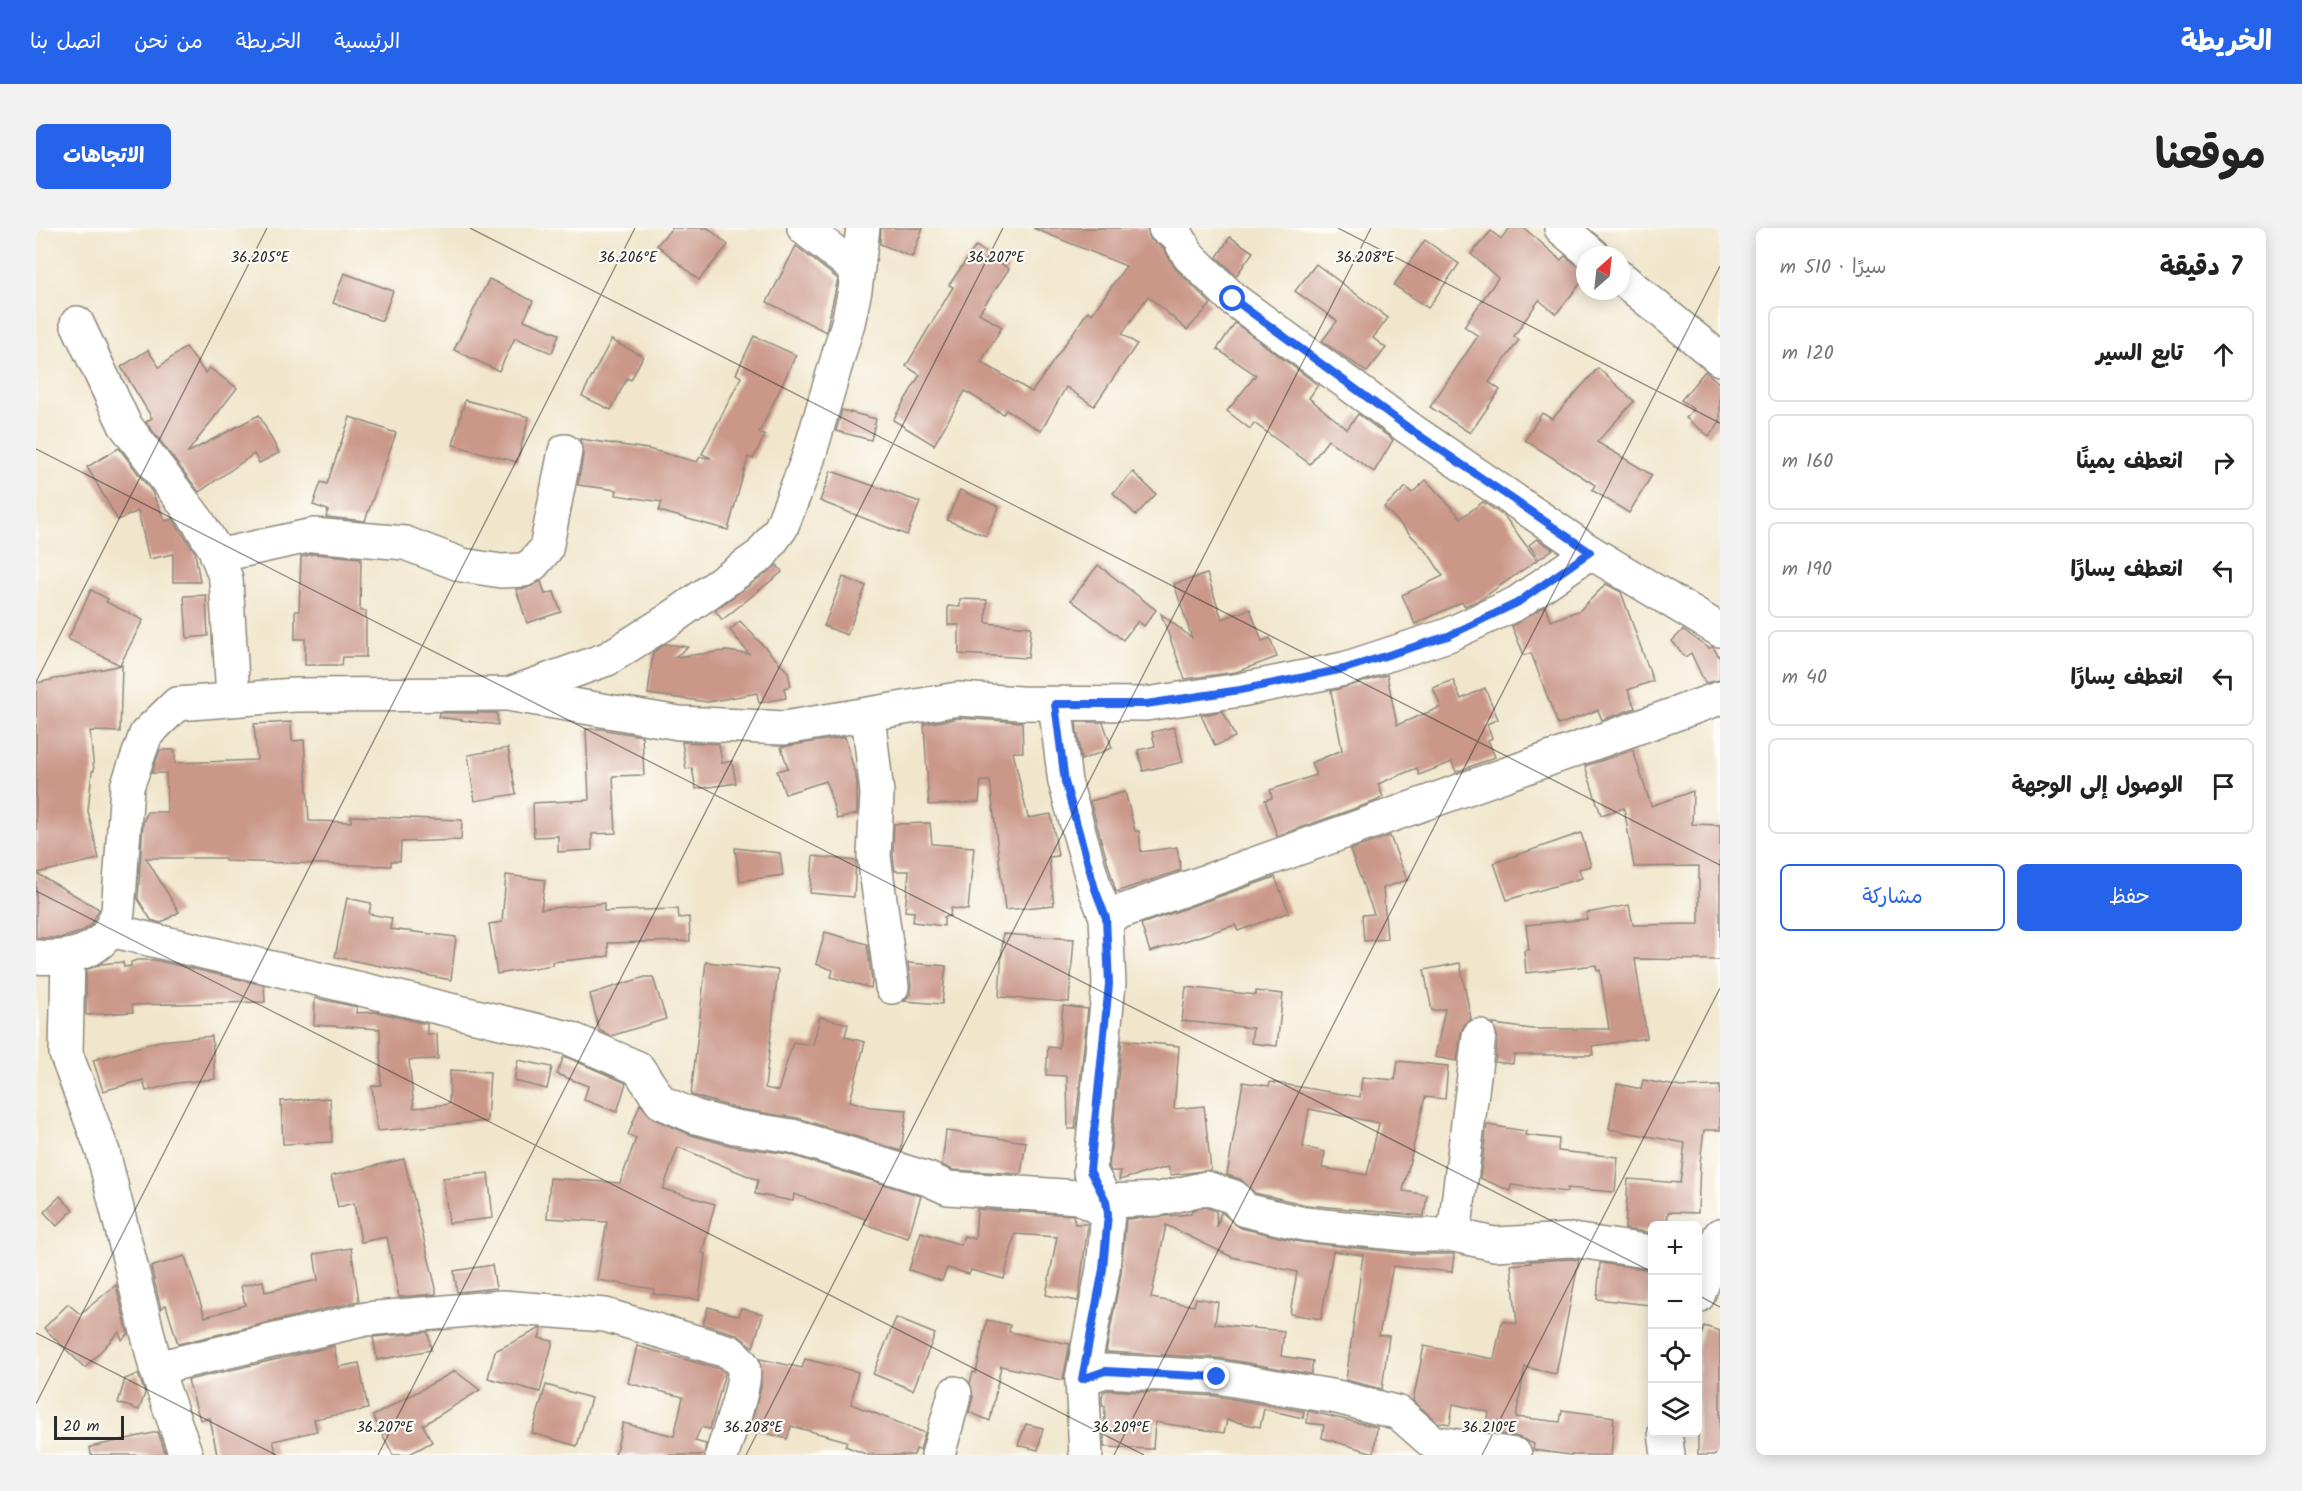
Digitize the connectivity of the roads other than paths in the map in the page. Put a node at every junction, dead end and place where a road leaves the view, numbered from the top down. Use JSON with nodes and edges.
{"nodes":[{"id":1,"x":804,"y":228,"type":"edge"},
{"id":2,"x":862,"y":228,"type":"edge"},
{"id":3,"x":1165,"y":228,"type":"edge"},
{"id":4,"x":1560,"y":228,"type":"edge"},
{"id":5,"x":1582,"y":246,"type":"edge"},
{"id":6,"x":856,"y":270,"type":"junction"},
{"id":7,"x":1630,"y":285,"type":"edge"},
{"id":8,"x":77,"y":323,"type":"dead end"},
{"id":9,"x":1720,"y":359,"type":"edge"},
{"id":10,"x":565,"y":451,"type":"dead end"},
{"id":11,"x":1590,"y":552,"type":"junction"},
{"id":12,"x":217,"y":556,"type":"junction"},
{"id":13,"x":1720,"y":630,"type":"edge"},
{"id":14,"x":509,"y":694,"type":"junction"},
{"id":15,"x":233,"y":698,"type":"junction"},
{"id":16,"x":1720,"y":698,"type":"edge"},
{"id":17,"x":1055,"y":704,"type":"junction"},
{"id":18,"x":868,"y":715,"type":"junction"},
{"id":19,"x":1106,"y":918,"type":"junction"},
{"id":20,"x":110,"y":930,"type":"junction"},
{"id":21,"x":68,"y":956,"type":"junction"},
{"id":22,"x":36,"y":957,"type":"edge"},
{"id":23,"x":892,"y":987,"type":"dead end"},
{"id":24,"x":1479,"y":1036,"type":"dead end"},
{"id":25,"x":1107,"y":1207,"type":"junction"},
{"id":26,"x":1454,"y":1234,"type":"junction"},
{"id":27,"x":1720,"y":1235,"type":"edge"},
{"id":28,"x":1648,"y":1251,"type":"edge"},
{"id":29,"x":1702,"y":1278,"type":"edge"},
{"id":30,"x":156,"y":1368,"type":"junction"},
{"id":31,"x":1082,"y":1379,"type":"junction"},
{"id":32,"x":955,"y":1393,"type":"dead end"},
{"id":33,"x":1666,"y":1437,"type":"edge"},
{"id":34,"x":186,"y":1455,"type":"edge"},
{"id":35,"x":722,"y":1455,"type":"edge"},
{"id":36,"x":938,"y":1455,"type":"edge"},
{"id":37,"x":1086,"y":1455,"type":"edge"},
{"id":38,"x":1515,"y":1455,"type":"edge"},
{"id":39,"x":1668,"y":1455,"type":"edge"}],
"edges":[{"from":1,"to":6,"type":"street"},
{"from":2,"to":6,"type":"street"},
{"from":3,"to":11,"type":"street"},
{"from":4,"to":5,"type":"street"},
{"from":6,"to":14,"type":"street"},
{"from":7,"to":9,"type":"street"},
{"from":8,"to":12,"type":"street"},
{"from":10,"to":12,"type":"street"},
{"from":11,"to":13,"type":"street"},
{"from":11,"to":17,"type":"street"},
{"from":12,"to":15,"type":"street"},
{"from":14,"to":15,"type":"street"},
{"from":14,"to":18,"type":"street"},
{"from":15,"to":20,"type":"street"},
{"from":16,"to":19,"type":"street"},
{"from":17,"to":18,"type":"street"},
{"from":17,"to":19,"type":"street"},
{"from":18,"to":23,"type":"street"},
{"from":19,"to":25,"type":"street"},
{"from":20,"to":21,"type":"street"},
{"from":20,"to":25,"type":"street"},
{"from":21,"to":22,"type":"street"},
{"from":21,"to":30,"type":"street"},
{"from":24,"to":26,"type":"street"},
{"from":25,"to":26,"type":"street"},
{"from":25,"to":31,"type":"street"},
{"from":26,"to":28,"type":"street"},
{"from":27,"to":29,"type":"street"},
{"from":30,"to":34,"type":"street"},
{"from":30,"to":35,"type":"street"},
{"from":31,"to":37,"type":"street"},
{"from":31,"to":38,"type":"street"},
{"from":32,"to":36,"type":"street"},
{"from":33,"to":39,"type":"street"}]}
